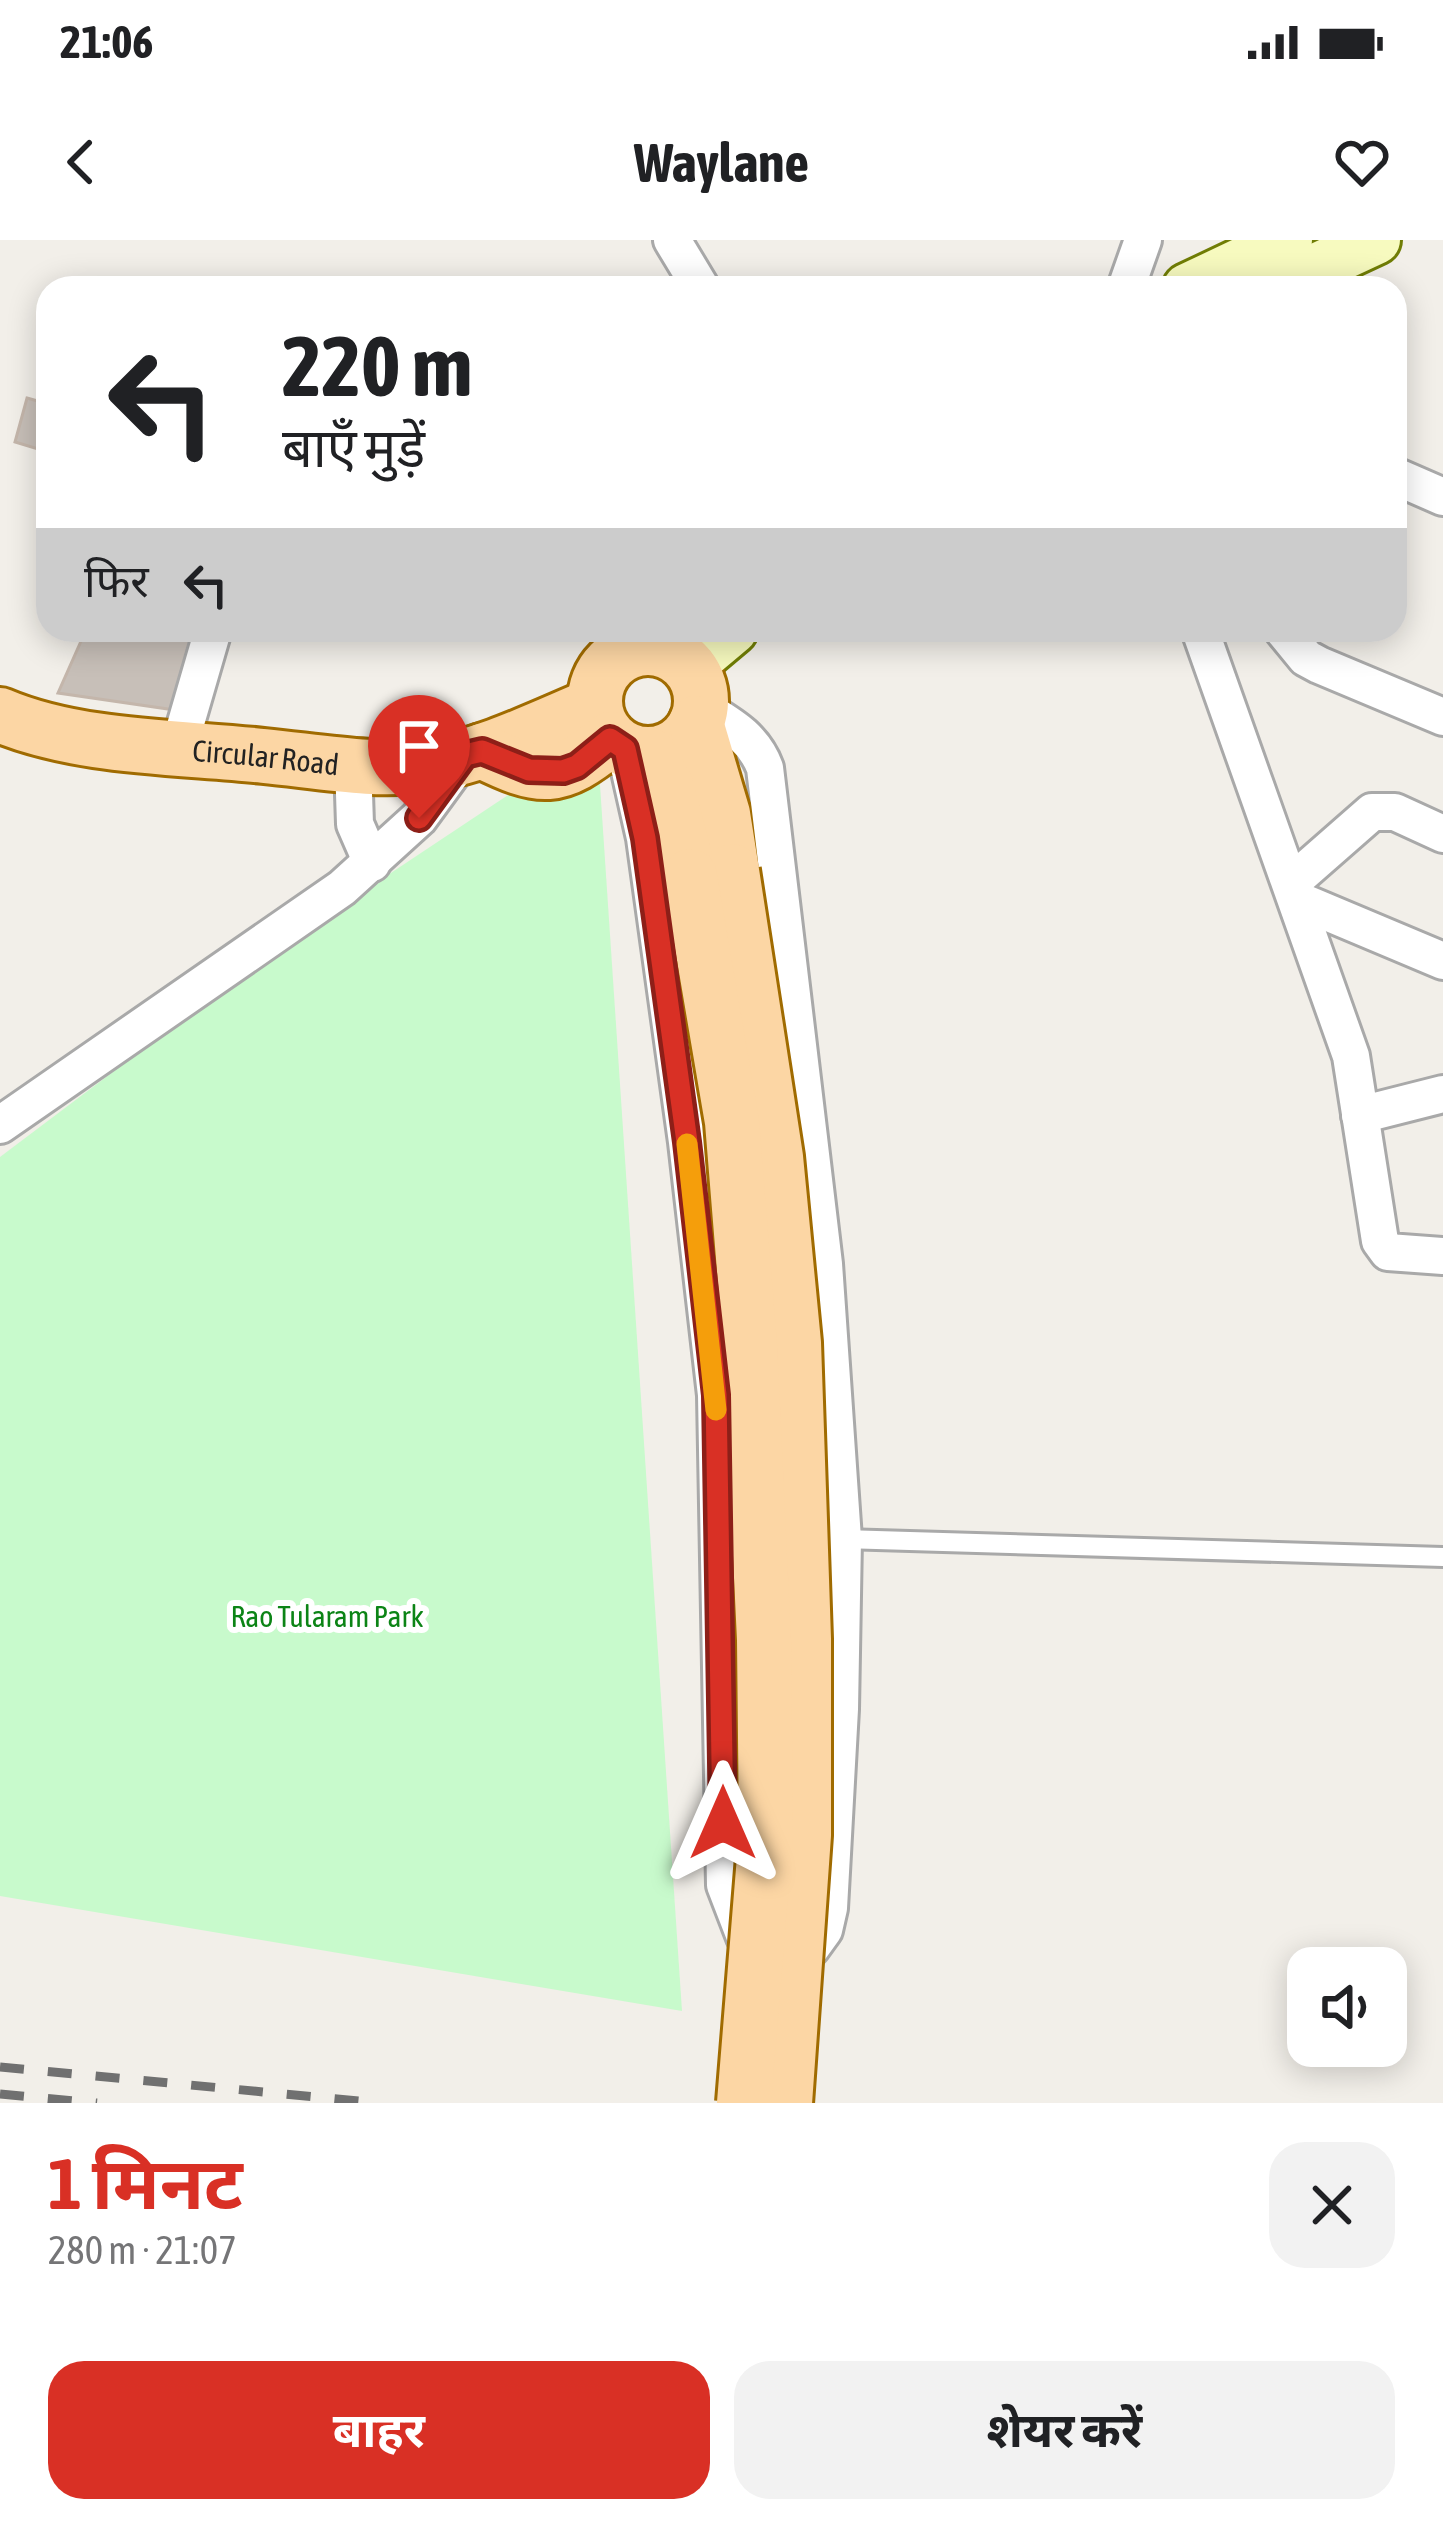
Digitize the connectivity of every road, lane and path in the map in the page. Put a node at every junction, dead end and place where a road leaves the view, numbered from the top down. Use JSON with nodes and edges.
{"nodes":[{"id":1,"x":672,"y":240,"type":"edge"},
{"id":2,"x":1143,"y":240,"type":"edge"},
{"id":3,"x":1288,"y":240,"type":"edge"},
{"id":4,"x":1376,"y":240,"type":"edge"},
{"id":5,"x":694,"y":276,"type":"edge"},
{"id":6,"x":1130,"y":276,"type":"edge"},
{"id":7,"x":1212,"y":276,"type":"edge"},
{"id":8,"x":1299,"y":276,"type":"edge"},
{"id":9,"x":1407,"y":481,"type":"edge"},
{"id":10,"x":1443,"y":496,"type":"edge"},
{"id":11,"x":210,"y":642,"type":"edge"},
{"id":12,"x":723,"y":642,"type":"edge"},
{"id":13,"x":1204,"y":642,"type":"edge"},
{"id":14,"x":1293,"y":642,"type":"edge"},
{"id":15,"x":691,"y":676,"type":"edge"},
{"id":16,"x":0,"y":715,"type":"edge"},
{"id":17,"x":1443,"y":717,"type":"edge"},
{"id":18,"x":619,"y":737,"type":"junction"},
{"id":19,"x":179,"y":747,"type":"junction"},
{"id":20,"x":474,"y":753,"type":"junction"},
{"id":21,"x":353,"y":764,"type":"junction"},
{"id":22,"x":1443,"y":834,"type":"edge"},
{"id":23,"x":372,"y":863,"type":"junction"},
{"id":24,"x":711,"y":874,"type":"junction"},
{"id":25,"x":1295,"y":891,"type":"junction"},
{"id":26,"x":1443,"y":961,"type":"edge"},
{"id":27,"x":1443,"y":1094,"type":"edge"},
{"id":28,"x":1360,"y":1114,"type":"junction"},
{"id":29,"x":0,"y":1126,"type":"edge"},
{"id":30,"x":1443,"y":1256,"type":"edge"},
{"id":31,"x":844,"y":1539,"type":"junction"},
{"id":32,"x":1443,"y":1557,"type":"edge"},
{"id":33,"x":744,"y":2103,"type":"edge"},
{"id":34,"x":785,"y":2103,"type":"edge"}],
"edges":[{"from":1,"to":5,"type":"street"},
{"from":2,"to":6,"type":"street"},
{"from":3,"to":7,"type":"main road"},
{"from":4,"to":8,"type":"main road"},
{"from":9,"to":10,"type":"street"},
{"from":11,"to":19,"type":"street"},
{"from":12,"to":15,"type":"main road"},
{"from":13,"to":25,"type":"street"},
{"from":14,"to":17,"type":"street"},
{"from":15,"to":18,"type":"main road"},
{"from":15,"to":18,"type":"main road"},
{"from":15,"to":24,"type":"main road"},
{"from":15,"to":31,"type":"street"},
{"from":16,"to":19,"type":"main road","name":"Circular Road"},
{"from":18,"to":20,"type":"main road"},
{"from":18,"to":24,"type":"main road"},
{"from":18,"to":31,"type":"street"},
{"from":19,"to":21,"type":"main road","name":"Circular Road"},
{"from":20,"to":21,"type":"main road","name":"Circular Road"},
{"from":20,"to":23,"type":"street"},
{"from":21,"to":23,"type":"street"},
{"from":22,"to":25,"type":"street"},
{"from":23,"to":29,"type":"street"},
{"from":24,"to":33,"type":"main road","bridge":true},
{"from":24,"to":34,"type":"main road","bridge":true},
{"from":25,"to":26,"type":"street"},
{"from":25,"to":28,"type":"street"},
{"from":27,"to":28,"type":"street"},
{"from":28,"to":30,"type":"street"},
{"from":31,"to":32,"type":"lane"}]}
